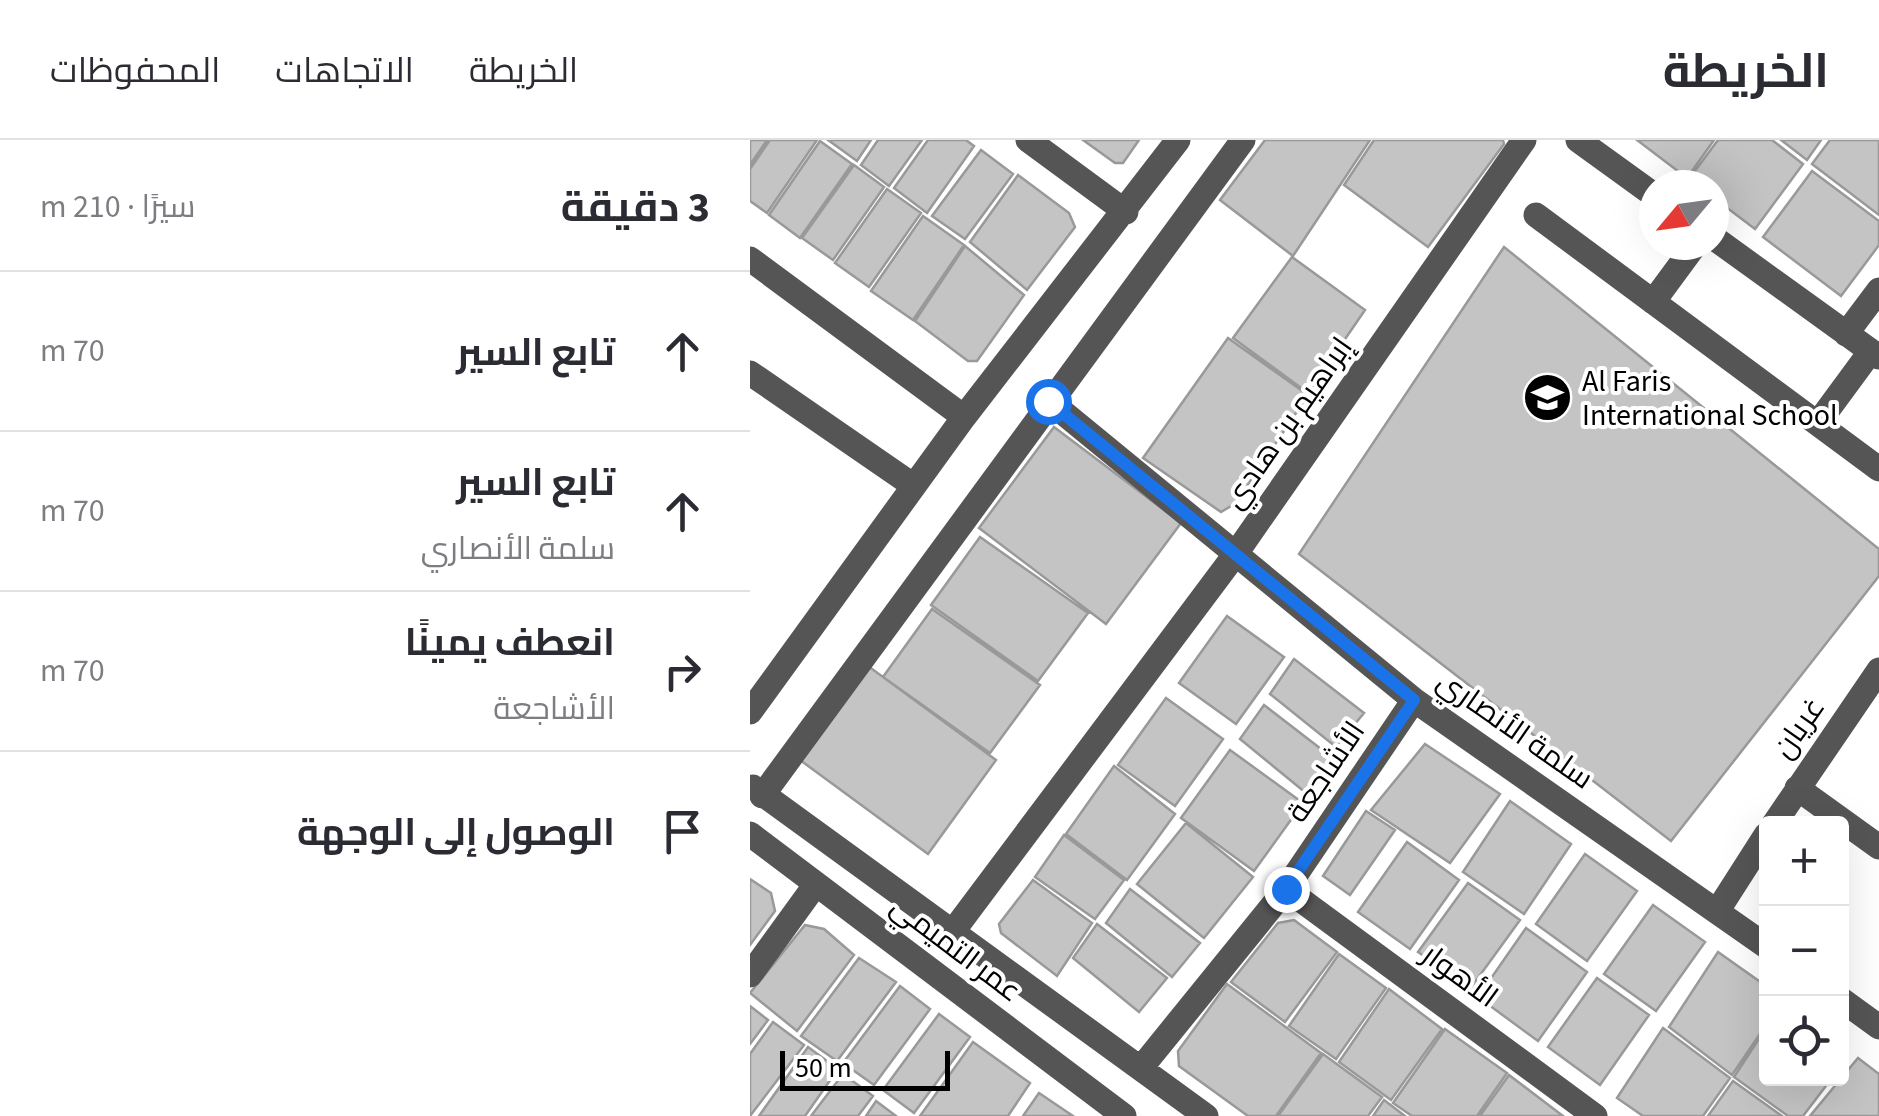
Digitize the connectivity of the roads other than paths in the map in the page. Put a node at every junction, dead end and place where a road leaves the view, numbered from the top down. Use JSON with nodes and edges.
{"nodes":[{"id":1,"x":1028,"y":140,"type":"edge"},
{"id":2,"x":1178,"y":140,"type":"edge"},
{"id":3,"x":1243,"y":140,"type":"edge"},
{"id":4,"x":1524,"y":140,"type":"edge"},
{"id":5,"x":1578,"y":140,"type":"edge"},
{"id":6,"x":1639,"y":184,"type":"edge"},
{"id":7,"x":1126,"y":212,"type":"junction"},
{"id":8,"x":1536,"y":214,"type":"dead end"},
{"id":9,"x":1729,"y":249,"type":"edge"},
{"id":10,"x":750,"y":259,"type":"edge"},
{"id":11,"x":1684,"y":260,"type":"edge"},
{"id":12,"x":1879,"y":290,"type":"edge"},
{"id":13,"x":1653,"y":302,"type":"junction"},
{"id":14,"x":1846,"y":334,"type":"junction"},
{"id":15,"x":1875,"y":354,"type":"edge"},
{"id":16,"x":750,"y":373,"type":"edge"},
{"id":17,"x":1048,"y":401,"type":"junction"},
{"id":18,"x":964,"y":417,"type":"junction"},
{"id":19,"x":1818,"y":423,"type":"junction"},
{"id":20,"x":1879,"y":468,"type":"edge"},
{"id":21,"x":914,"y":486,"type":"junction"},
{"id":22,"x":1238,"y":552,"type":"junction"},
{"id":23,"x":1879,"y":670,"type":"edge"},
{"id":24,"x":1414,"y":700,"type":"junction"},
{"id":25,"x":750,"y":712,"type":"edge"},
{"id":26,"x":1797,"y":788,"type":"junction"},
{"id":27,"x":756,"y":790,"type":"edge"},
{"id":28,"x":1779,"y":816,"type":"edge"},
{"id":29,"x":750,"y":834,"type":"edge"},
{"id":30,"x":1759,"y":846,"type":"edge"},
{"id":31,"x":1879,"y":846,"type":"edge"},
{"id":32,"x":816,"y":884,"type":"junction"},
{"id":33,"x":1286,"y":889,"type":"junction"},
{"id":34,"x":1718,"y":910,"type":"junction"},
{"id":35,"x":954,"y":930,"type":"junction"},
{"id":36,"x":1759,"y":941,"type":"edge"},
{"id":37,"x":750,"y":975,"type":"edge"},
{"id":38,"x":1849,"y":1005,"type":"edge"},
{"id":39,"x":1879,"y":1027,"type":"edge"},
{"id":40,"x":1141,"y":1068,"type":"junction"},
{"id":41,"x":1124,"y":1116,"type":"edge"},
{"id":42,"x":1206,"y":1116,"type":"edge"},
{"id":43,"x":1595,"y":1116,"type":"edge"}],
"edges":[{"from":1,"to":7,"type":"street"},
{"from":2,"to":7,"type":"street"},
{"from":3,"to":17,"type":"street"},
{"from":4,"to":22,"type":"street","name":"إبراهيم بن هادي"},
{"from":5,"to":6,"type":"street"},
{"from":7,"to":18,"type":"street"},
{"from":8,"to":13,"type":"street"},
{"from":9,"to":14,"type":"street"},
{"from":10,"to":18,"type":"street"},
{"from":11,"to":13,"type":"street"},
{"from":12,"to":14,"type":"street"},
{"from":13,"to":19,"type":"street"},
{"from":14,"to":15,"type":"street"},
{"from":15,"to":19,"type":"street"},
{"from":16,"to":21,"type":"street"},
{"from":17,"to":22,"type":"street","name":"سلمة الأنصاري"},
{"from":17,"to":27,"type":"street"},
{"from":18,"to":21,"type":"street"},
{"from":19,"to":20,"type":"street"},
{"from":21,"to":25,"type":"street"},
{"from":22,"to":24,"type":"street","name":"سلمة الأنصاري"},
{"from":22,"to":35,"type":"street","name":"إبراهيم بن هادي"},
{"from":23,"to":26,"type":"street","name":"غريان"},
{"from":24,"to":33,"type":"street","name":"الأشاجعة"},
{"from":24,"to":34,"type":"street","name":"سلمة الأنصاري"},
{"from":26,"to":28,"type":"street","name":"غريان"},
{"from":26,"to":31,"type":"street"},
{"from":27,"to":35,"type":"street"},
{"from":29,"to":32,"type":"street","name":"عمر التميمي"},
{"from":30,"to":34,"type":"street"},
{"from":32,"to":37,"type":"street"},
{"from":32,"to":41,"type":"street","name":"عمر التميمي"},
{"from":33,"to":40,"type":"street","name":"الأشاجعة"},
{"from":33,"to":43,"type":"street","name":"الأهوار"},
{"from":34,"to":36,"type":"street","name":"سلمة الأنصاري"},
{"from":35,"to":40,"type":"street"},
{"from":38,"to":39,"type":"street"},
{"from":40,"to":42,"type":"street"}]}
